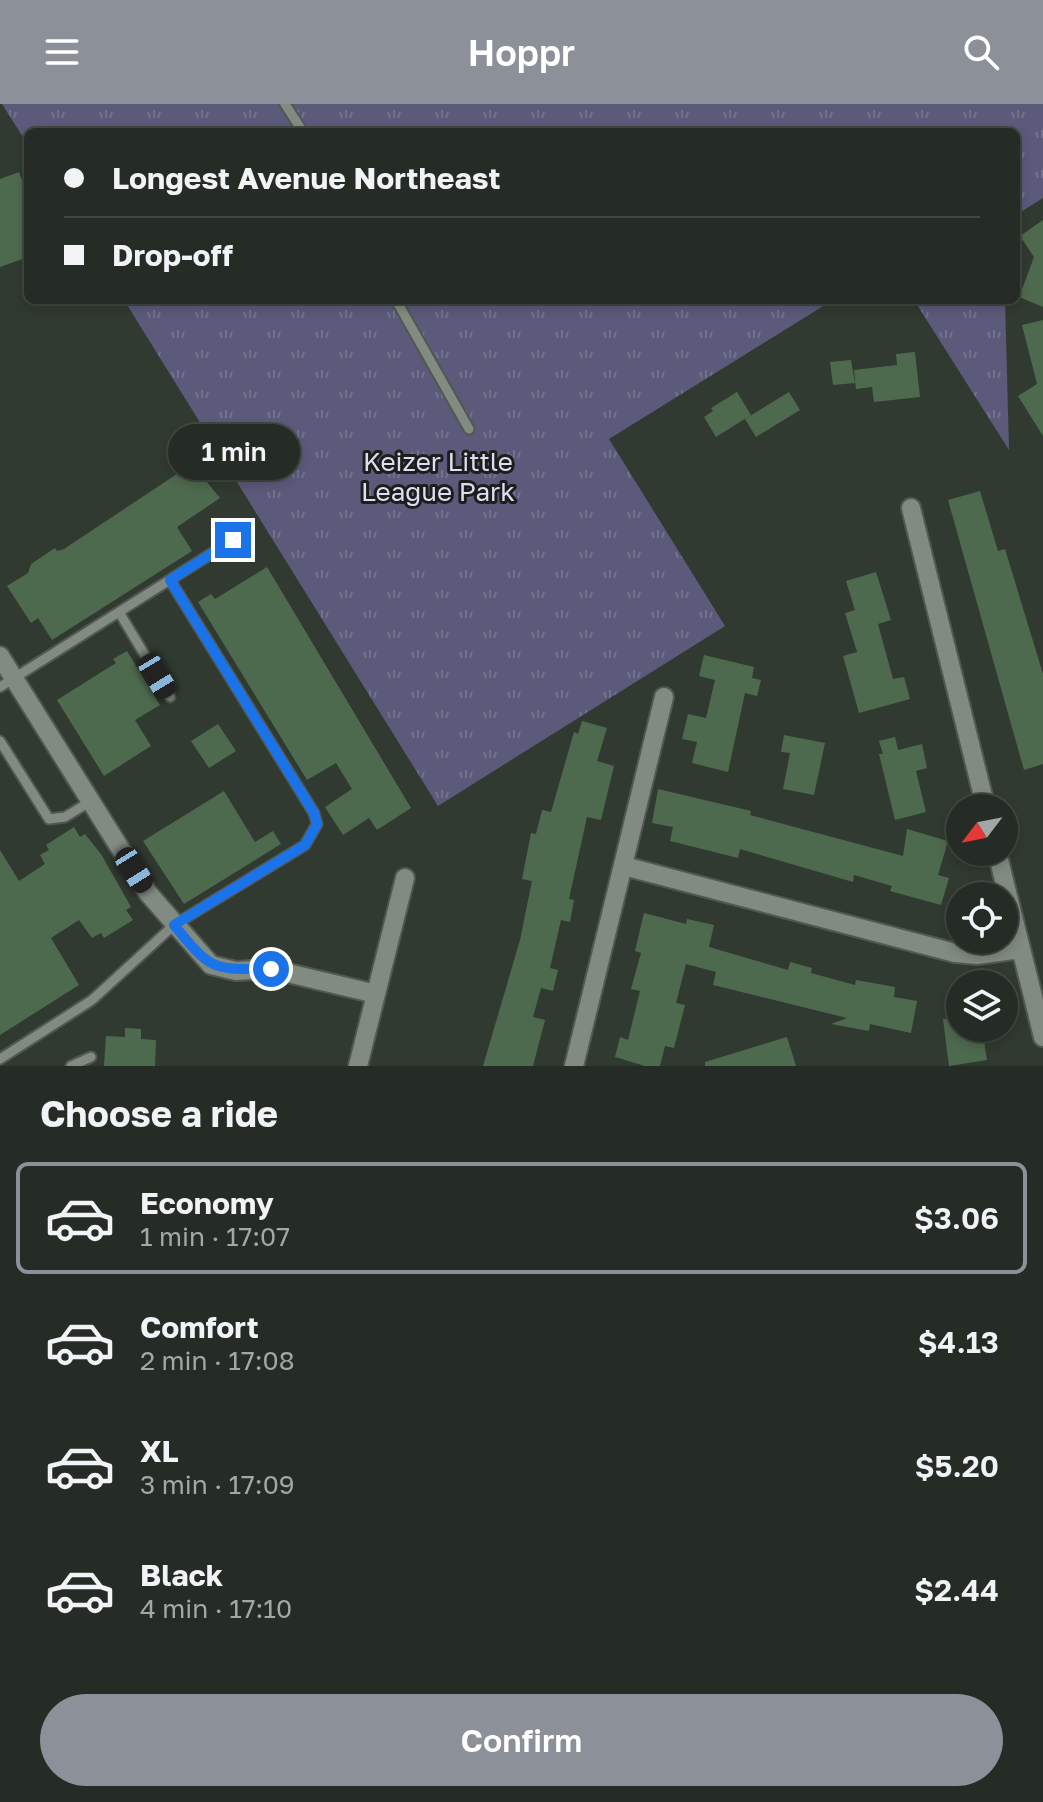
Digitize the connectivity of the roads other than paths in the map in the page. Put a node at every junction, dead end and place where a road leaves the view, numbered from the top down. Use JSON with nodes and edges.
{"nodes":[{"id":1,"x":285,"y":104,"type":"edge"},
{"id":2,"x":300,"y":128,"type":"edge"},
{"id":3,"x":398,"y":304,"type":"edge"},
{"id":4,"x":469,"y":429,"type":"dead end"},
{"id":5,"x":911,"y":508,"type":"dead end"},
{"id":6,"x":233,"y":540,"type":"dead end"},
{"id":7,"x":170,"y":580,"type":"junction"},
{"id":8,"x":119,"y":612,"type":"junction"},
{"id":9,"x":0,"y":656,"type":"edge"},
{"id":10,"x":7,"y":683,"type":"edge"},
{"id":11,"x":170,"y":697,"type":"dead end"},
{"id":12,"x":664,"y":697,"type":"dead end"},
{"id":13,"x":0,"y":741,"type":"edge"},
{"id":14,"x":982,"y":794,"type":"edge"},
{"id":15,"x":91,"y":801,"type":"junction"},
{"id":16,"x":624,"y":866,"type":"junction"},
{"id":17,"x":1000,"y":866,"type":"edge"},
{"id":18,"x":405,"y":878,"type":"dead end"},
{"id":19,"x":174,"y":925,"type":"junction"},
{"id":20,"x":1021,"y":949,"type":"junction"},
{"id":21,"x":376,"y":994,"type":"junction"},
{"id":22,"x":1043,"y":1037,"type":"edge"},
{"id":23,"x":91,"y":1057,"type":"dead end"},
{"id":24,"x":0,"y":1059,"type":"edge"},
{"id":25,"x":71,"y":1066,"type":"edge"},
{"id":26,"x":358,"y":1066,"type":"edge"},
{"id":27,"x":574,"y":1066,"type":"edge"}],
"edges":[{"from":1,"to":2,"type":"lane"},
{"from":3,"to":4,"type":"lane"},
{"from":5,"to":14,"type":"street"},
{"from":6,"to":7,"type":"lane"},
{"from":7,"to":8,"type":"lane"},
{"from":7,"to":19,"type":"lane"},
{"from":8,"to":10,"type":"lane"},
{"from":8,"to":11,"type":"lane"},
{"from":9,"to":10,"type":"street"},
{"from":10,"to":15,"type":"street"},
{"from":12,"to":16,"type":"street"},
{"from":13,"to":15,"type":"lane"},
{"from":15,"to":19,"type":"street"},
{"from":16,"to":20,"type":"street"},
{"from":16,"to":27,"type":"street"},
{"from":17,"to":20,"type":"street"},
{"from":18,"to":21,"type":"street"},
{"from":19,"to":21,"type":"street"},
{"from":19,"to":24,"type":"lane"},
{"from":20,"to":22,"type":"street"},
{"from":21,"to":26,"type":"street"},
{"from":23,"to":25,"type":"lane"}]}
